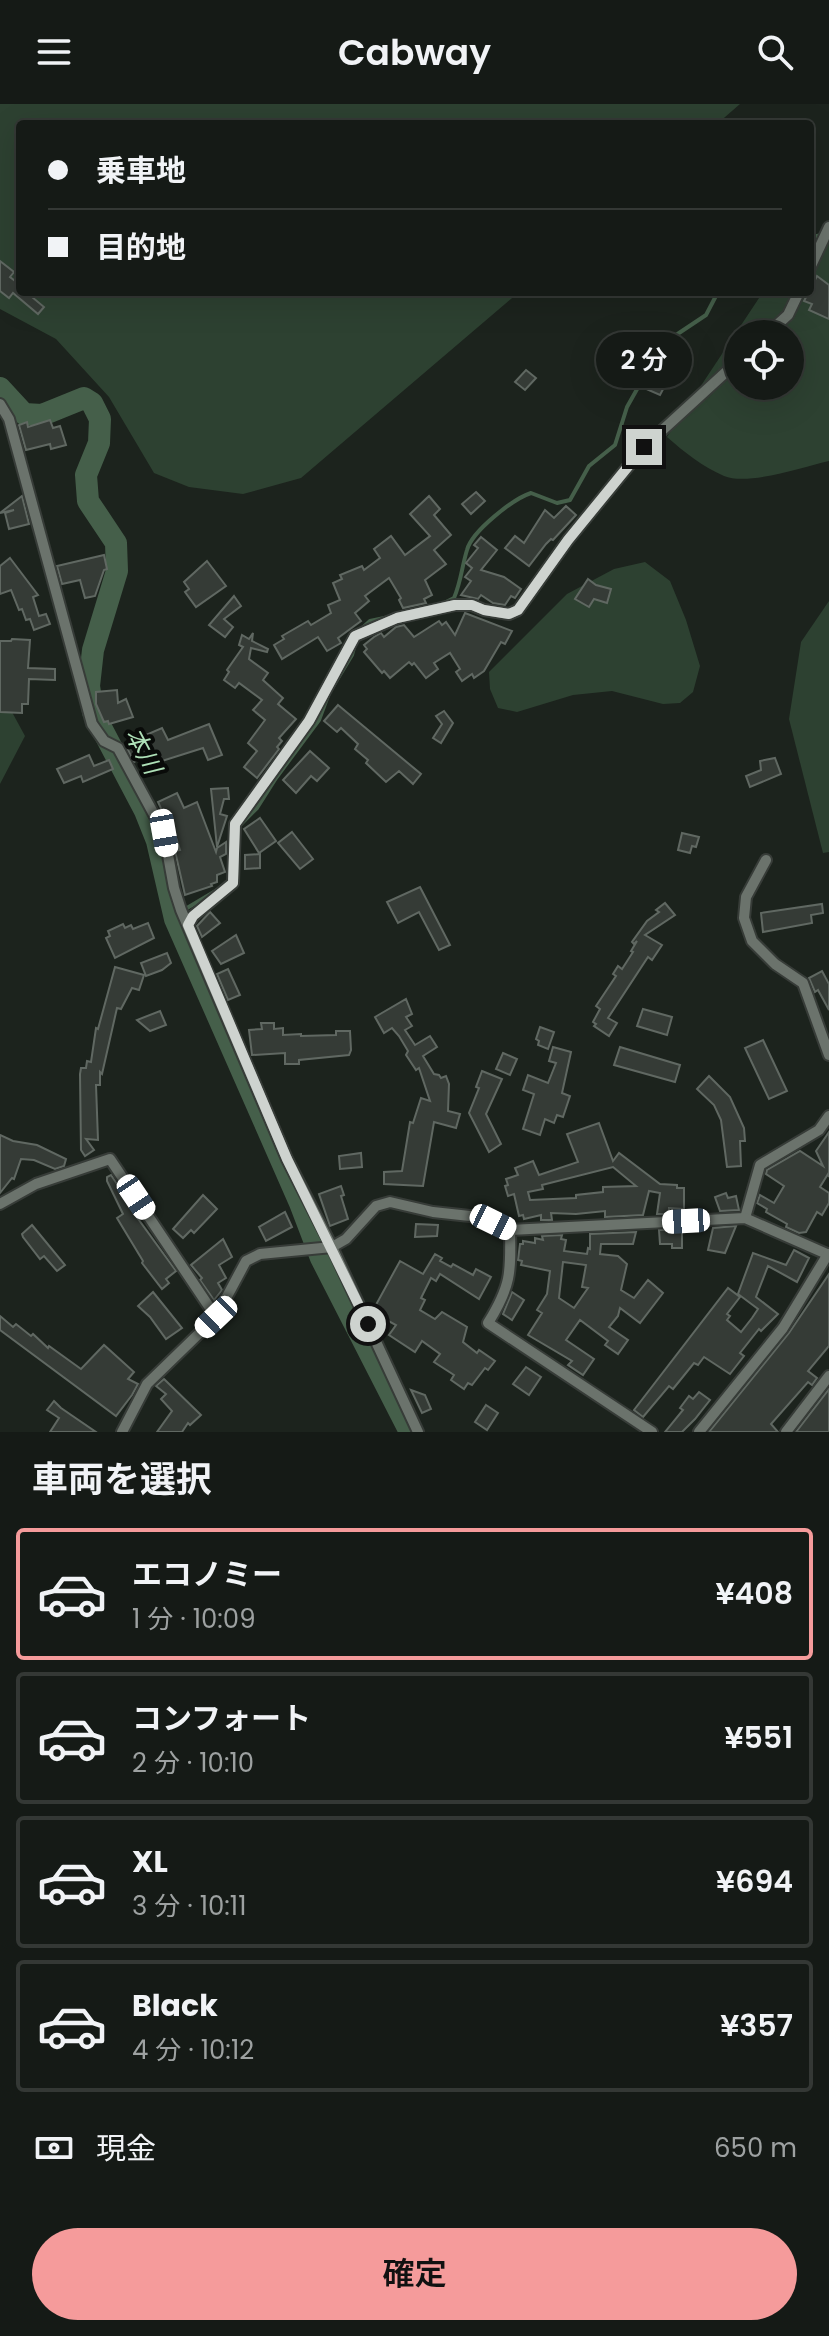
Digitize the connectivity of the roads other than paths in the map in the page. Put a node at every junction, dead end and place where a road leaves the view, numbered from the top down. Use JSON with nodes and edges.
{"nodes":[{"id":1,"x":826,"y":233,"type":"edge"},
{"id":2,"x":814,"y":259,"type":"edge"},
{"id":3,"x":797,"y":296,"type":"edge"},
{"id":4,"x":782,"y":320,"type":"edge"},
{"id":5,"x":724,"y":374,"type":"edge"},
{"id":6,"x":0,"y":404,"type":"edge"},
{"id":7,"x":766,"y":860,"type":"dead end"},
{"id":8,"x":184,"y":917,"type":"junction"},
{"id":9,"x":829,"y":1055,"type":"edge"},
{"id":10,"x":829,"y":1116,"type":"edge"},
{"id":11,"x":0,"y":1204,"type":"edge"},
{"id":12,"x":745,"y":1218,"type":"junction"},
{"id":13,"x":510,"y":1230,"type":"junction"},
{"id":14,"x":323,"y":1248,"type":"junction"},
{"id":15,"x":828,"y":1254,"type":"edge"},
{"id":16,"x":216,"y":1317,"type":"junction"},
{"id":17,"x":829,"y":1376,"type":"edge"},
{"id":18,"x":122,"y":1432,"type":"edge"},
{"id":19,"x":418,"y":1432,"type":"edge"},
{"id":20,"x":652,"y":1432,"type":"edge"},
{"id":21,"x":699,"y":1432,"type":"edge"},
{"id":22,"x":786,"y":1432,"type":"edge"}],
"edges":[{"from":1,"to":2,"type":"street"},
{"from":3,"to":4,"type":"street"},
{"from":5,"to":8,"type":"street"},
{"from":6,"to":8,"type":"street"},
{"from":7,"to":9,"type":"street"},
{"from":8,"to":14,"type":"street"},
{"from":10,"to":12,"type":"street"},
{"from":11,"to":16,"type":"street"},
{"from":12,"to":13,"type":"street"},
{"from":12,"to":15,"type":"street"},
{"from":13,"to":14,"type":"street"},
{"from":13,"to":20,"type":"street"},
{"from":14,"to":16,"type":"street"},
{"from":14,"to":19,"type":"street"},
{"from":15,"to":21,"type":"street"},
{"from":16,"to":18,"type":"street"},
{"from":17,"to":22,"type":"street"}]}
